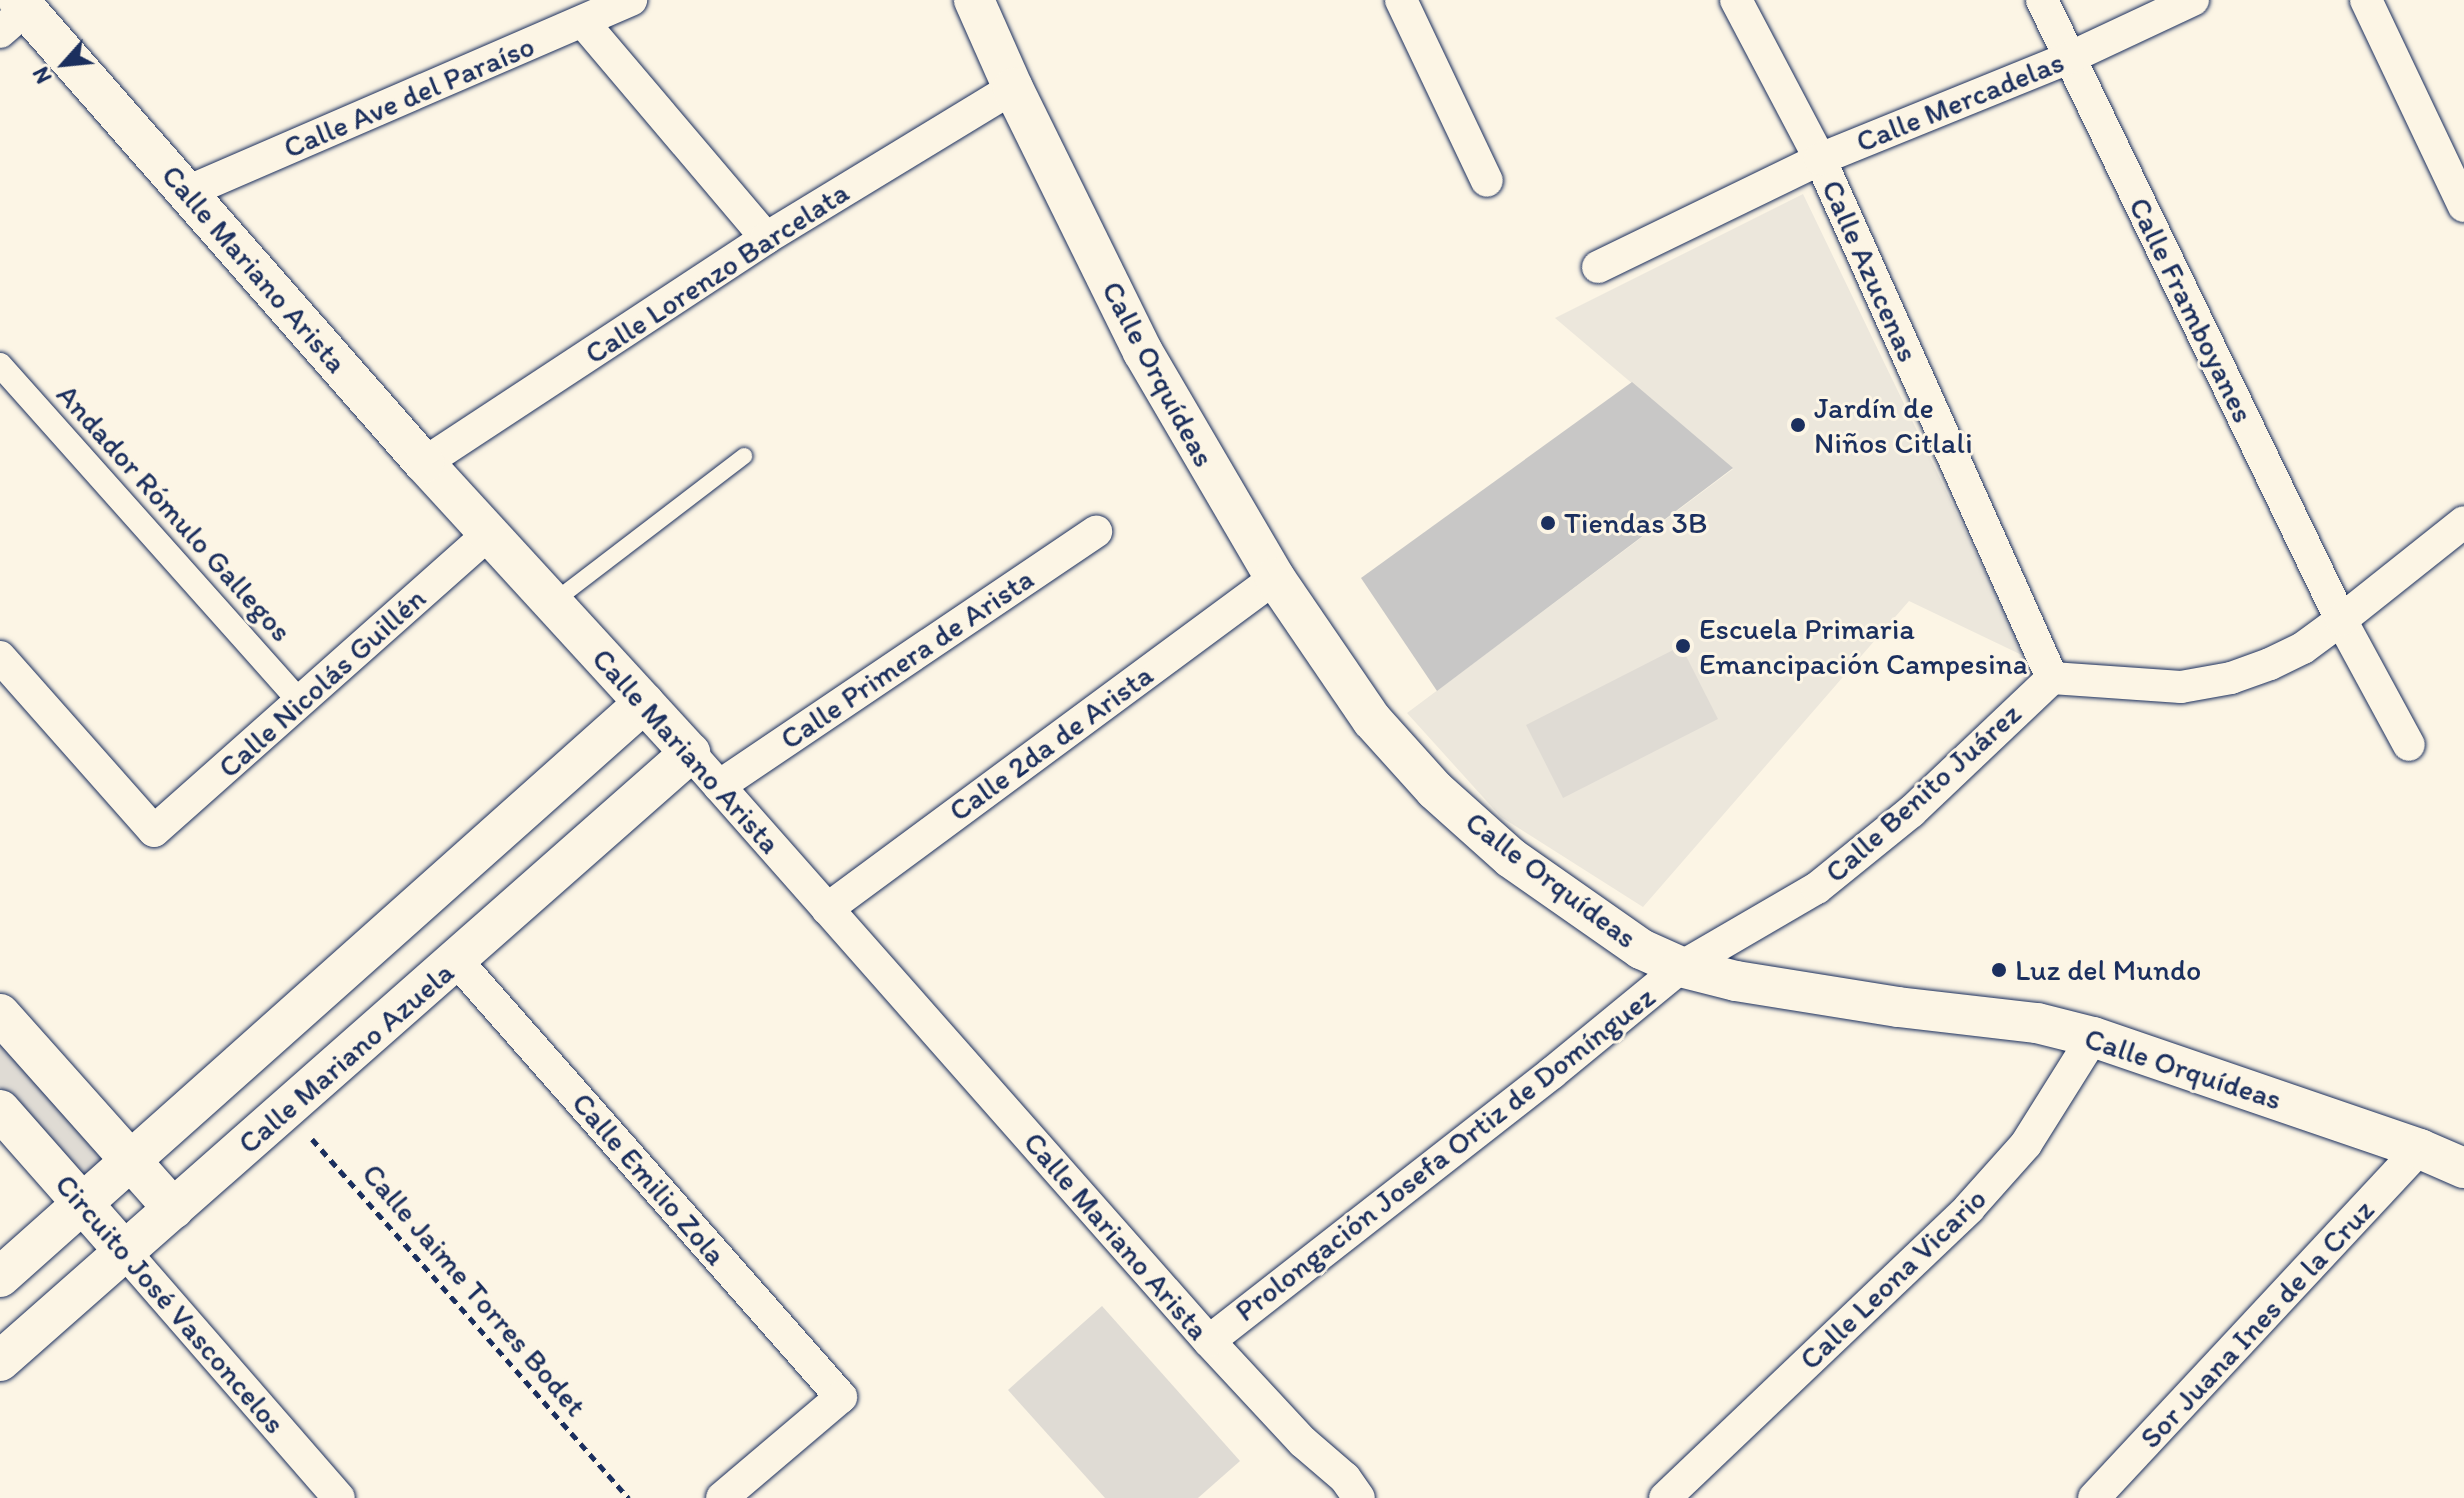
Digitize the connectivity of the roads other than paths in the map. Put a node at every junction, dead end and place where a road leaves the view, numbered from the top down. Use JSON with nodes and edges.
{"nodes":[{"id":1,"x":631,"y":0,"type":"edge"},
{"id":2,"x":974,"y":0,"type":"edge"},
{"id":3,"x":1401,"y":0,"type":"edge"},
{"id":4,"x":1736,"y":0,"type":"edge"},
{"id":5,"x":2042,"y":0,"type":"edge"},
{"id":6,"x":2193,"y":0,"type":"edge"},
{"id":7,"x":2366,"y":0,"type":"edge"},
{"id":8,"x":591,"y":12,"type":"edge"},
{"id":9,"x":15,"y":14,"type":"edge"},
{"id":10,"x":2069,"y":58,"type":"junction"},
{"id":11,"x":1013,"y":88,"type":"junction"},
{"id":12,"x":1820,"y":159,"type":"junction"},
{"id":13,"x":1487,"y":181,"type":"dead end"},
{"id":14,"x":187,"y":192,"type":"junction"},
{"id":15,"x":2464,"y":206,"type":"edge"},
{"id":16,"x":766,"y":238,"type":"junction"},
{"id":17,"x":1598,"y":267,"type":"dead end"},
{"id":18,"x":0,"y":365,"type":"edge"},
{"id":19,"x":744,"y":456,"type":"dead end"},
{"id":20,"x":424,"y":463,"type":"junction"},
{"id":21,"x":2464,"y":522,"type":"edge"},
{"id":22,"x":1096,"y":532,"type":"dead end"},
{"id":23,"x":489,"y":534,"type":"junction"},
{"id":24,"x":1275,"y":578,"type":"junction"},
{"id":25,"x":552,"y":603,"type":"junction"},
{"id":26,"x":2341,"y":620,"type":"junction"},
{"id":27,"x":0,"y":657,"type":"edge"},
{"id":28,"x":2052,"y":678,"type":"junction"},
{"id":29,"x":301,"y":703,"type":"junction"},
{"id":30,"x":644,"y":703,"type":"junction"},
{"id":31,"x":2409,"y":745,"type":"dead end"},
{"id":32,"x":690,"y":753,"type":"junction"},
{"id":33,"x":719,"y":786,"type":"junction"},
{"id":34,"x":827,"y":909,"type":"junction"},
{"id":35,"x":457,"y":961,"type":"junction"},
{"id":36,"x":1681,"y":967,"type":"junction"},
{"id":37,"x":0,"y":1014,"type":"edge"},
{"id":38,"x":2093,"y":1037,"type":"junction"},
{"id":39,"x":0,"y":1110,"type":"edge"},
{"id":40,"x":2420,"y":1149,"type":"junction"},
{"id":41,"x":133,"y":1161,"type":"junction"},
{"id":42,"x":2464,"y":1168,"type":"edge"},
{"id":43,"x":84,"y":1204,"type":"junction"},
{"id":44,"x":174,"y":1209,"type":"junction"},
{"id":45,"x":125,"y":1252,"type":"junction"},
{"id":46,"x":0,"y":1277,"type":"edge"},
{"id":47,"x":1209,"y":1341,"type":"junction"},
{"id":48,"x":0,"y":1361,"type":"edge"},
{"id":49,"x":339,"y":1498,"type":"edge"},
{"id":50,"x":722,"y":1498,"type":"edge"},
{"id":51,"x":1359,"y":1498,"type":"edge"},
{"id":52,"x":1665,"y":1498,"type":"edge"},
{"id":53,"x":2094,"y":1498,"type":"edge"}],
"edges":[{"from":1,"to":8,"type":"street","name":"Calle Ave del Paraíso"},
{"from":2,"to":11,"type":"street","name":"Calle Orquídeas"},
{"from":3,"to":13,"type":"street"},
{"from":4,"to":12,"type":"street","name":"Calle Azucenas"},
{"from":5,"to":10,"type":"street","name":"Calle Framboyanes"},
{"from":6,"to":10,"type":"street","name":"Calle Mercadelas"},
{"from":7,"to":15,"type":"street"},
{"from":8,"to":14,"type":"street","name":"Calle Ave del Paraíso"},
{"from":8,"to":16,"type":"street"},
{"from":9,"to":14,"type":"street","name":"Calle Mariano Arista"},
{"from":10,"to":12,"type":"street","name":"Calle Mercadelas"},
{"from":10,"to":26,"type":"street","name":"Calle Framboyanes"},
{"from":11,"to":16,"type":"street","name":"Calle Lorenzo Barcelata"},
{"from":11,"to":24,"type":"street","name":"Calle Orquídeas"},
{"from":12,"to":17,"type":"street","name":"Calle Mercadelas"},
{"from":12,"to":28,"type":"street","name":"Calle Azucenas"},
{"from":14,"to":20,"type":"street","name":"Calle Mariano Arista"},
{"from":16,"to":20,"type":"street","name":"Calle Lorenzo Barcelata"},
{"from":18,"to":29,"type":"street","name":"Andador Rómulo Gallegos"},
{"from":19,"to":25,"type":"lane"},
{"from":20,"to":23,"type":"street","name":"Calle Mariano Arista"},
{"from":21,"to":26,"type":"street"},
{"from":22,"to":33,"type":"street","name":"Calle Primera de Arista"},
{"from":23,"to":25,"type":"street","name":"Calle Mariano Arista"},
{"from":23,"to":29,"type":"street","name":"Calle Nicolás Guillén"},
{"from":24,"to":34,"type":"street","name":"Calle 2da de Arista"},
{"from":24,"to":36,"type":"street","name":"Calle Orquídeas"},
{"from":25,"to":30,"type":"street","name":"Calle Mariano Arista"},
{"from":26,"to":28,"type":"street"},
{"from":26,"to":31,"type":"street","name":"Calle Framboyanes"},
{"from":27,"to":29,"type":"street","name":"Calle Nicolás Guillén"},
{"from":28,"to":36,"type":"street","name":"Calle Benito Juárez"},
{"from":30,"to":32,"type":"street","name":"Calle Mariano Arista"},
{"from":30,"to":41,"type":"street"},
{"from":32,"to":33,"type":"street","name":"Calle Mariano Arista"},
{"from":32,"to":35,"type":"street","name":"Calle Mariano Azuela"},
{"from":33,"to":34,"type":"street","name":"Calle Mariano Arista"},
{"from":34,"to":47,"type":"street","name":"Calle Mariano Arista"},
{"from":35,"to":44,"type":"street","name":"Calle Mariano Azuela"},
{"from":35,"to":50,"type":"street","name":"Calle Emilio Zola"},
{"from":36,"to":38,"type":"street","name":"Calle Orquídeas"},
{"from":36,"to":47,"type":"street","name":"Prolongación Josefa Ortiz de Domínguez"},
{"from":37,"to":41,"type":"street"},
{"from":38,"to":40,"type":"street","name":"Calle Orquídeas"},
{"from":38,"to":52,"type":"street","name":"Calle Leona Vicario"},
{"from":39,"to":43,"type":"street","name":"Circuito José Vasconcelos"},
{"from":40,"to":42,"type":"street","name":"Calle Orquídeas"},
{"from":40,"to":53,"type":"street","name":"Sor Juana Ines de la Cruz"},
{"from":41,"to":43,"type":"street"},
{"from":41,"to":44,"type":"street"},
{"from":43,"to":45,"type":"street","name":"Circuito José Vasconcelos"},
{"from":43,"to":46,"type":"street"},
{"from":44,"to":45,"type":"street","name":"Calle Mariano Azuela"},
{"from":45,"to":48,"type":"street","name":"Calle Mariano Azuela"},
{"from":45,"to":49,"type":"street","name":"Circuito José Vasconcelos"},
{"from":47,"to":51,"type":"street","name":"Calle Mariano Arista"}]}
